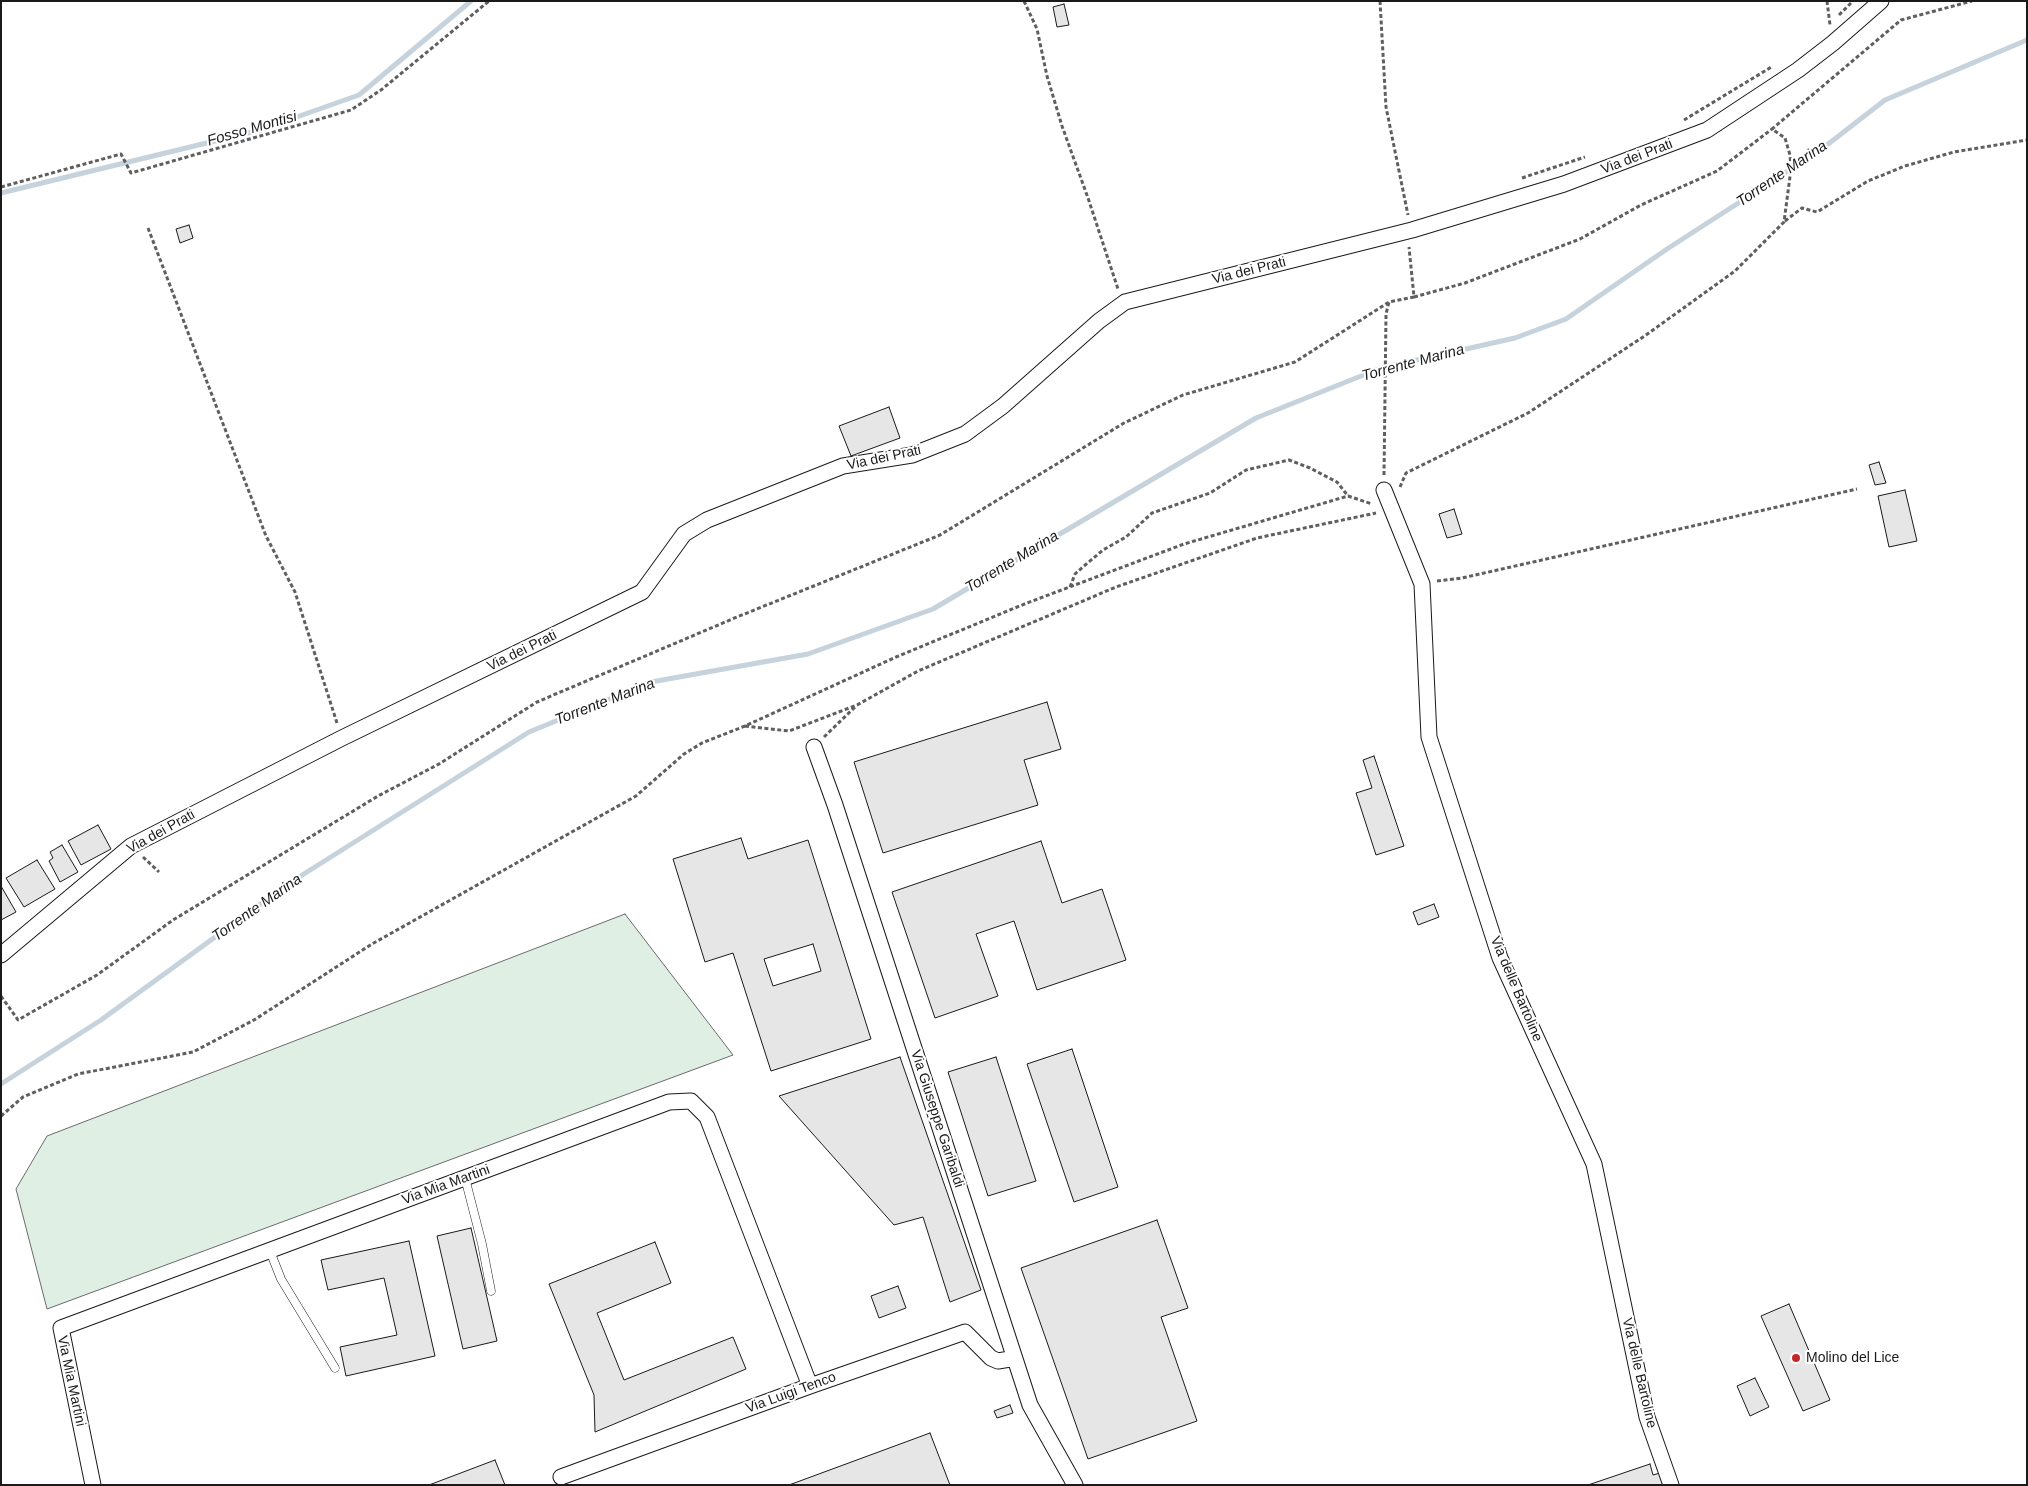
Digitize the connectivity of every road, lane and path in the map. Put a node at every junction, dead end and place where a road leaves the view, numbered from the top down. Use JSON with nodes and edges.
{"nodes":[{"id":1,"x":489,"y":1,"type":"edge"},
{"id":2,"x":1024,"y":1,"type":"edge"},
{"id":3,"x":1380,"y":1,"type":"edge"},
{"id":4,"x":1853,"y":1,"type":"edge"},
{"id":5,"x":1881,"y":1,"type":"edge"},
{"id":6,"x":1972,"y":1,"type":"edge"},
{"id":7,"x":1823,"y":29,"type":"dead end"},
{"id":8,"x":1780,"y":61,"type":"dead end"},
{"id":9,"x":1680,"y":123,"type":"dead end"},
{"id":10,"x":1772,"y":128,"type":"junction"},
{"id":11,"x":2027,"y":140,"type":"edge"},
{"id":12,"x":1593,"y":154,"type":"dead end"},
{"id":13,"x":1521,"y":179,"type":"dead end"},
{"id":14,"x":1,"y":187,"type":"edge"},
{"id":15,"x":1784,"y":222,"type":"junction"},
{"id":16,"x":148,"y":228,"type":"dead end"},
{"id":17,"x":1410,"y":231,"type":"junction"},
{"id":18,"x":1414,"y":297,"type":"junction"},
{"id":19,"x":1125,"y":302,"type":"junction"},
{"id":20,"x":1389,"y":302,"type":"junction"},
{"id":21,"x":1857,"y":489,"type":"dead end"},
{"id":22,"x":1384,"y":490,"type":"joint"},
{"id":23,"x":1348,"y":496,"type":"junction"},
{"id":24,"x":1392,"y":510,"type":"junction"},
{"id":25,"x":1422,"y":584,"type":"junction"},
{"id":26,"x":1070,"y":587,"type":"junction"},
{"id":27,"x":857,"y":704,"type":"junction"},
{"id":28,"x":744,"y":726,"type":"junction"},
{"id":29,"x":342,"y":738,"type":"junction"},
{"id":30,"x":814,"y":747,"type":"joint"},
{"id":31,"x":131,"y":846,"type":"junction"},
{"id":32,"x":158,"y":872,"type":"dead end"},
{"id":33,"x":1,"y":955,"type":"edge"},
{"id":34,"x":1,"y":996,"type":"edge"},
{"id":35,"x":1,"y":1116,"type":"edge"},
{"id":36,"x":465,"y":1178,"type":"junction"},
{"id":37,"x":270,"y":1251,"type":"junction"},
{"id":38,"x":491,"y":1291,"type":"dead end"},
{"id":39,"x":1014,"y":1356,"type":"junction"},
{"id":40,"x":334,"y":1368,"type":"dead end"},
{"id":41,"x":810,"y":1386,"type":"junction"},
{"id":42,"x":561,"y":1477,"type":"dead end"},
{"id":43,"x":93,"y":1485,"type":"edge"},
{"id":44,"x":1075,"y":1485,"type":"edge"},
{"id":45,"x":1671,"y":1485,"type":"edge"}],
"edges":[{"from":1,"to":14,"type":"path"},
{"from":2,"to":19,"type":"path"},
{"from":3,"to":17,"type":"path"},
{"from":4,"to":7,"type":"path"},
{"from":5,"to":17,"type":"street","name":"Via dei Prati"},
{"from":6,"to":10,"type":"path"},
{"from":8,"to":9,"type":"path"},
{"from":10,"to":15,"type":"path"},
{"from":10,"to":18,"type":"path"},
{"from":11,"to":15,"type":"path"},
{"from":12,"to":13,"type":"path"},
{"from":15,"to":24,"type":"path"},
{"from":16,"to":29,"type":"path"},
{"from":17,"to":18,"type":"path"},
{"from":17,"to":19,"type":"street","name":"Via dei Prati"},
{"from":18,"to":20,"type":"path"},
{"from":19,"to":29,"type":"street","name":"Via dei Prati"},
{"from":20,"to":22,"type":"path"},
{"from":20,"to":34,"type":"path"},
{"from":21,"to":25,"type":"path"},
{"from":22,"to":24,"type":"street","name":"Via delle Bartoline"},
{"from":23,"to":24,"type":"path"},
{"from":23,"to":26,"type":"path"},
{"from":23,"to":26,"type":"path"},
{"from":24,"to":25,"type":"street","name":"Via delle Bartoline"},
{"from":24,"to":27,"type":"path"},
{"from":25,"to":45,"type":"street","name":"Via delle Bartoline"},
{"from":26,"to":28,"type":"path"},
{"from":27,"to":28,"type":"path"},
{"from":27,"to":30,"type":"path"},
{"from":28,"to":35,"type":"path"},
{"from":29,"to":31,"type":"street","name":"Via dei Prati"},
{"from":30,"to":39,"type":"street","name":"Via Giuseppe Garibaldi"},
{"from":31,"to":32,"type":"path"},
{"from":31,"to":33,"type":"street","name":"Via dei Prati"},
{"from":36,"to":37,"type":"street","name":"Via Mia Martini"},
{"from":36,"to":38,"type":"lane"},
{"from":36,"to":41,"type":"street","name":"Via Mia Martini"},
{"from":37,"to":40,"type":"lane"},
{"from":37,"to":43,"type":"street","name":"Via Mia Martini"},
{"from":39,"to":41,"type":"street","name":"Via Luigi Tenco"},
{"from":39,"to":44,"type":"street","name":"Via Giuseppe Garibaldi"},
{"from":41,"to":42,"type":"street","name":"Via Luigi Tenco"}]}
